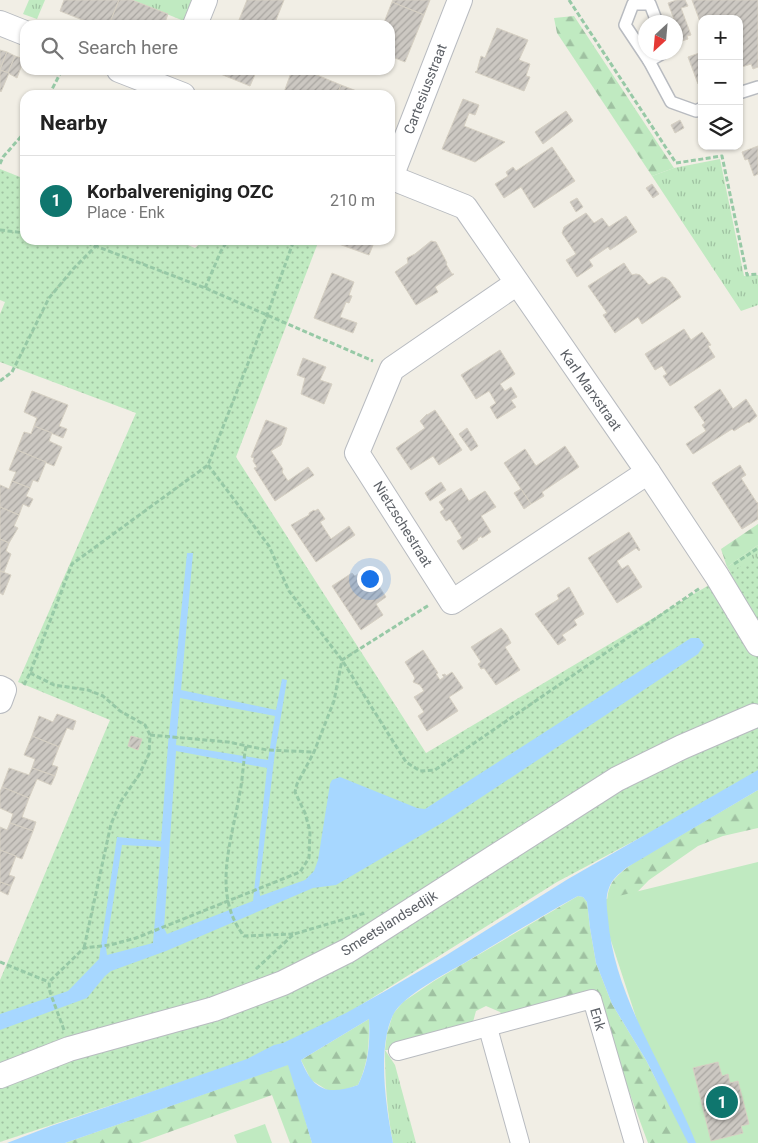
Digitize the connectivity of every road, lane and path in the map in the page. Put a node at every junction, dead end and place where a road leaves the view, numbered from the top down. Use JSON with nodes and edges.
{"nodes":[{"id":1,"x":205,"y":0,"type":"edge"},
{"id":2,"x":460,"y":0,"type":"edge"},
{"id":3,"x":569,"y":0,"type":"edge"},
{"id":4,"x":654,"y":15,"type":"edge"},
{"id":5,"x":197,"y":20,"type":"edge"},
{"id":6,"x":0,"y":23,"type":"edge"},
{"id":7,"x":20,"y":31,"type":"edge"},
{"id":8,"x":638,"y":44,"type":"edge"},
{"id":9,"x":649,"y":61,"type":"edge"},
{"id":10,"x":59,"y":75,"type":"edge"},
{"id":11,"x":138,"y":75,"type":"edge"},
{"id":12,"x":177,"y":85,"type":"edge"},
{"id":13,"x":758,"y":87,"type":"edge"},
{"id":14,"x":52,"y":90,"type":"edge"},
{"id":15,"x":743,"y":91,"type":"edge"},
{"id":16,"x":698,"y":109,"type":"edge"},
{"id":17,"x":20,"y":138,"type":"edge"},
{"id":18,"x":0,"y":164,"type":"edge"},
{"id":19,"x":395,"y":164,"type":"edge"},
{"id":20,"x":395,"y":179,"type":"edge"},
{"id":21,"x":0,"y":230,"type":"edge"},
{"id":22,"x":20,"y":232,"type":"edge"},
{"id":23,"x":225,"y":245,"type":"edge"},
{"id":24,"x":292,"y":245,"type":"edge"},
{"id":25,"x":96,"y":246,"type":"joint"},
{"id":26,"x":758,"y":274,"type":"edge"},
{"id":27,"x":517,"y":283,"type":"junction"},
{"id":28,"x":206,"y":288,"type":"junction"},
{"id":29,"x":267,"y":315,"type":"junction"},
{"id":30,"x":392,"y":369,"type":"junction"},
{"id":31,"x":0,"y":382,"type":"edge"},
{"id":32,"x":208,"y":465,"type":"junction"},
{"id":33,"x":648,"y":472,"type":"junction"},
{"id":34,"x":758,"y":548,"type":"edge"},
{"id":35,"x":717,"y":576,"type":"junction"},
{"id":36,"x":452,"y":602,"type":"junction"},
{"id":37,"x":758,"y":644,"type":"edge"},
{"id":38,"x":342,"y":660,"type":"junction"},
{"id":39,"x":30,"y":673,"type":"junction"},
{"id":40,"x":1,"y":693,"type":"edge"},
{"id":41,"x":754,"y":716,"type":"dead end"},
{"id":42,"x":150,"y":735,"type":"junction"},
{"id":43,"x":246,"y":746,"type":"junction"},
{"id":44,"x":314,"y":752,"type":"junction"},
{"id":45,"x":228,"y":900,"type":"junction"},
{"id":46,"x":350,"y":917,"type":"dead end"},
{"id":47,"x":294,"y":934,"type":"junction"},
{"id":48,"x":84,"y":948,"type":"junction"},
{"id":49,"x":0,"y":962,"type":"edge"},
{"id":50,"x":264,"y":962,"type":"dead end"},
{"id":51,"x":50,"y":982,"type":"junction"},
{"id":52,"x":488,"y":1028,"type":"junction"},
{"id":53,"x":64,"y":1031,"type":"dead end"},
{"id":54,"x":398,"y":1051,"type":"dead end"},
{"id":55,"x":0,"y":1076,"type":"edge"},
{"id":56,"x":520,"y":1143,"type":"edge"},
{"id":57,"x":634,"y":1143,"type":"edge"}],
"edges":[{"from":1,"to":5,"type":"street"},
{"from":2,"to":19,"type":"street","name":"Cartesiusstraat"},
{"from":3,"to":26,"type":"path"},
{"from":4,"to":8,"type":"lane"},
{"from":6,"to":7,"type":"street"},
{"from":9,"to":16,"type":"lane"},
{"from":10,"to":14,"type":"path"},
{"from":11,"to":12,"type":"street"},
{"from":13,"to":15,"type":"lane"},
{"from":17,"to":18,"type":"path"},
{"from":20,"to":27,"type":"street","name":"Karl Marxstraat"},
{"from":21,"to":22,"type":"path"},
{"from":23,"to":28,"type":"path"},
{"from":24,"to":29,"type":"path"},
{"from":25,"to":28,"type":"path"},
{"from":25,"to":31,"type":"path"},
{"from":27,"to":30,"type":"street"},
{"from":27,"to":33,"type":"street","name":"Karl Marxstraat"},
{"from":28,"to":29,"type":"path"},
{"from":29,"to":30,"type":"path"},
{"from":29,"to":32,"type":"path"},
{"from":30,"to":36,"type":"street","name":"Nietzschestraat"},
{"from":32,"to":38,"type":"path"},
{"from":32,"to":39,"type":"path"},
{"from":33,"to":35,"type":"street","name":"Karl Marxstraat"},
{"from":33,"to":36,"type":"street"},
{"from":34,"to":35,"type":"path"},
{"from":35,"to":37,"type":"street","name":"Karl Marxstraat"},
{"from":35,"to":38,"type":"path"},
{"from":36,"to":38,"type":"path"},
{"from":38,"to":44,"type":"path"},
{"from":39,"to":40,"type":"path"},
{"from":39,"to":42,"type":"path"},
{"from":41,"to":55,"type":"street","name":"Smeetslandsedijk"},
{"from":42,"to":43,"type":"path"},
{"from":42,"to":48,"type":"path"},
{"from":43,"to":44,"type":"path"},
{"from":43,"to":45,"type":"path"},
{"from":44,"to":45,"type":"path"},
{"from":45,"to":47,"type":"path"},
{"from":45,"to":48,"type":"path"},
{"from":46,"to":47,"type":"path"},
{"from":47,"to":50,"type":"path"},
{"from":48,"to":51,"type":"path"},
{"from":49,"to":51,"type":"path"},
{"from":51,"to":53,"type":"path"},
{"from":52,"to":54,"type":"street","name":"Enk"},
{"from":52,"to":56,"type":"street"},
{"from":52,"to":57,"type":"street","name":"Enk"}]}
